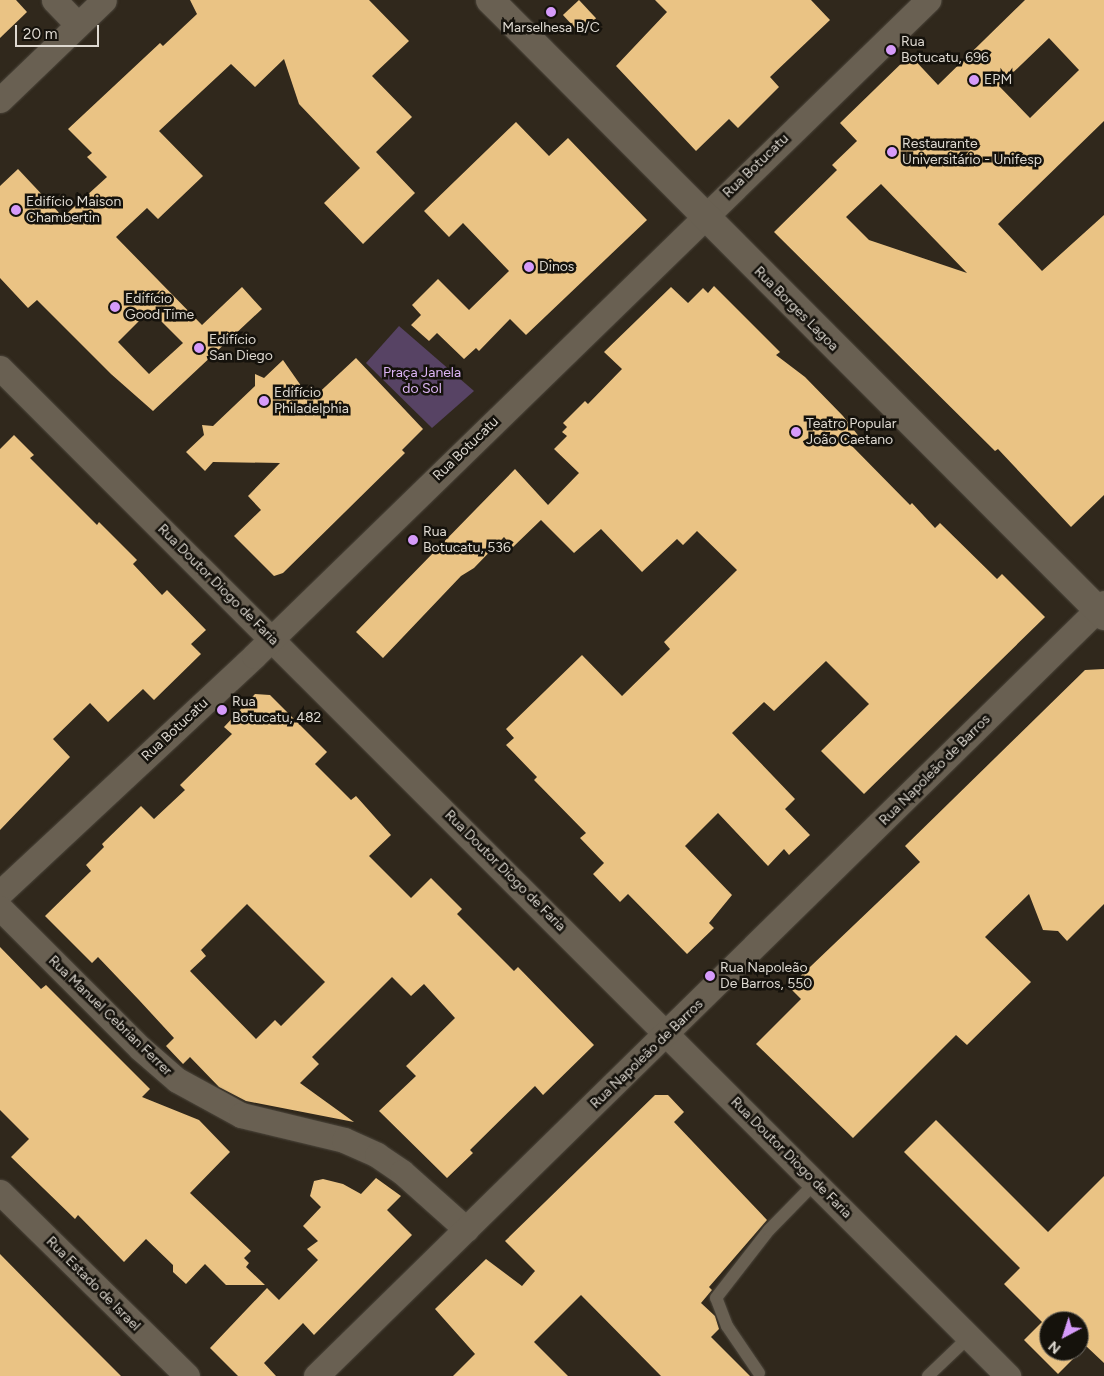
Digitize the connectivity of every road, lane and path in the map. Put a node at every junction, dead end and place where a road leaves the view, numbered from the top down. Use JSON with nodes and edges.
{"nodes":[{"id":1,"x":54,"y":0,"type":"edge"},
{"id":2,"x":104,"y":0,"type":"edge"},
{"id":3,"x":490,"y":0,"type":"edge"},
{"id":4,"x":928,"y":0,"type":"edge"},
{"id":5,"x":78,"y":24,"type":"junction"},
{"id":6,"x":0,"y":100,"type":"edge"},
{"id":7,"x":704,"y":216,"type":"junction"},
{"id":8,"x":0,"y":368,"type":"edge"},
{"id":9,"x":1102,"y":609,"type":"edge"},
{"id":10,"x":272,"y":638,"type":"junction"},
{"id":11,"x":0,"y":893,"type":"edge"},
{"id":12,"x":0,"y":908,"type":"edge"},
{"id":13,"x":668,"y":1034,"type":"junction"},
{"id":14,"x":816,"y":1182,"type":"junction"},
{"id":15,"x":0,"y":1192,"type":"edge"},
{"id":16,"x":466,"y":1229,"type":"junction"},
{"id":17,"x":969,"y":1337,"type":"junction"},
{"id":18,"x":759,"y":1373,"type":"dead end"},
{"id":19,"x":187,"y":1376,"type":"edge"},
{"id":20,"x":316,"y":1376,"type":"edge"},
{"id":21,"x":928,"y":1376,"type":"edge"},
{"id":22,"x":1008,"y":1376,"type":"edge"}],
"edges":[{"from":1,"to":5,"type":"street"},
{"from":2,"to":5,"type":"street"},
{"from":3,"to":7,"type":"street","name":"Rua Borges Lagoa"},
{"from":4,"to":7,"type":"street","name":"Rua Botucatu"},
{"from":5,"to":6,"type":"street"},
{"from":7,"to":9,"type":"street","name":"Rua Borges Lagoa"},
{"from":7,"to":10,"type":"street","name":"Rua Botucatu"},
{"from":8,"to":10,"type":"street","name":"Rua Doutor Diogo de Faria"},
{"from":9,"to":13,"type":"street","name":"Rua Napoleão de Barros"},
{"from":10,"to":11,"type":"street","name":"Rua Botucatu"},
{"from":10,"to":13,"type":"street","name":"Rua Doutor Diogo de Faria"},
{"from":12,"to":16,"type":"street","name":"Rua Manuel Cebrian Ferrer"},
{"from":13,"to":14,"type":"street","name":"Rua Doutor Diogo de Faria"},
{"from":13,"to":16,"type":"street","name":"Rua Napoleão de Barros"},
{"from":14,"to":17,"type":"street","name":"Rua Doutor Diogo de Faria"},
{"from":14,"to":18,"type":"lane"},
{"from":15,"to":19,"type":"street","name":"Rua Estado de Israel"},
{"from":16,"to":20,"type":"street","name":"Rua Napoleão de Barros"},
{"from":17,"to":21,"type":"lane"},
{"from":17,"to":22,"type":"street","name":"Rua Doutor Diogo de Faria"}]}
